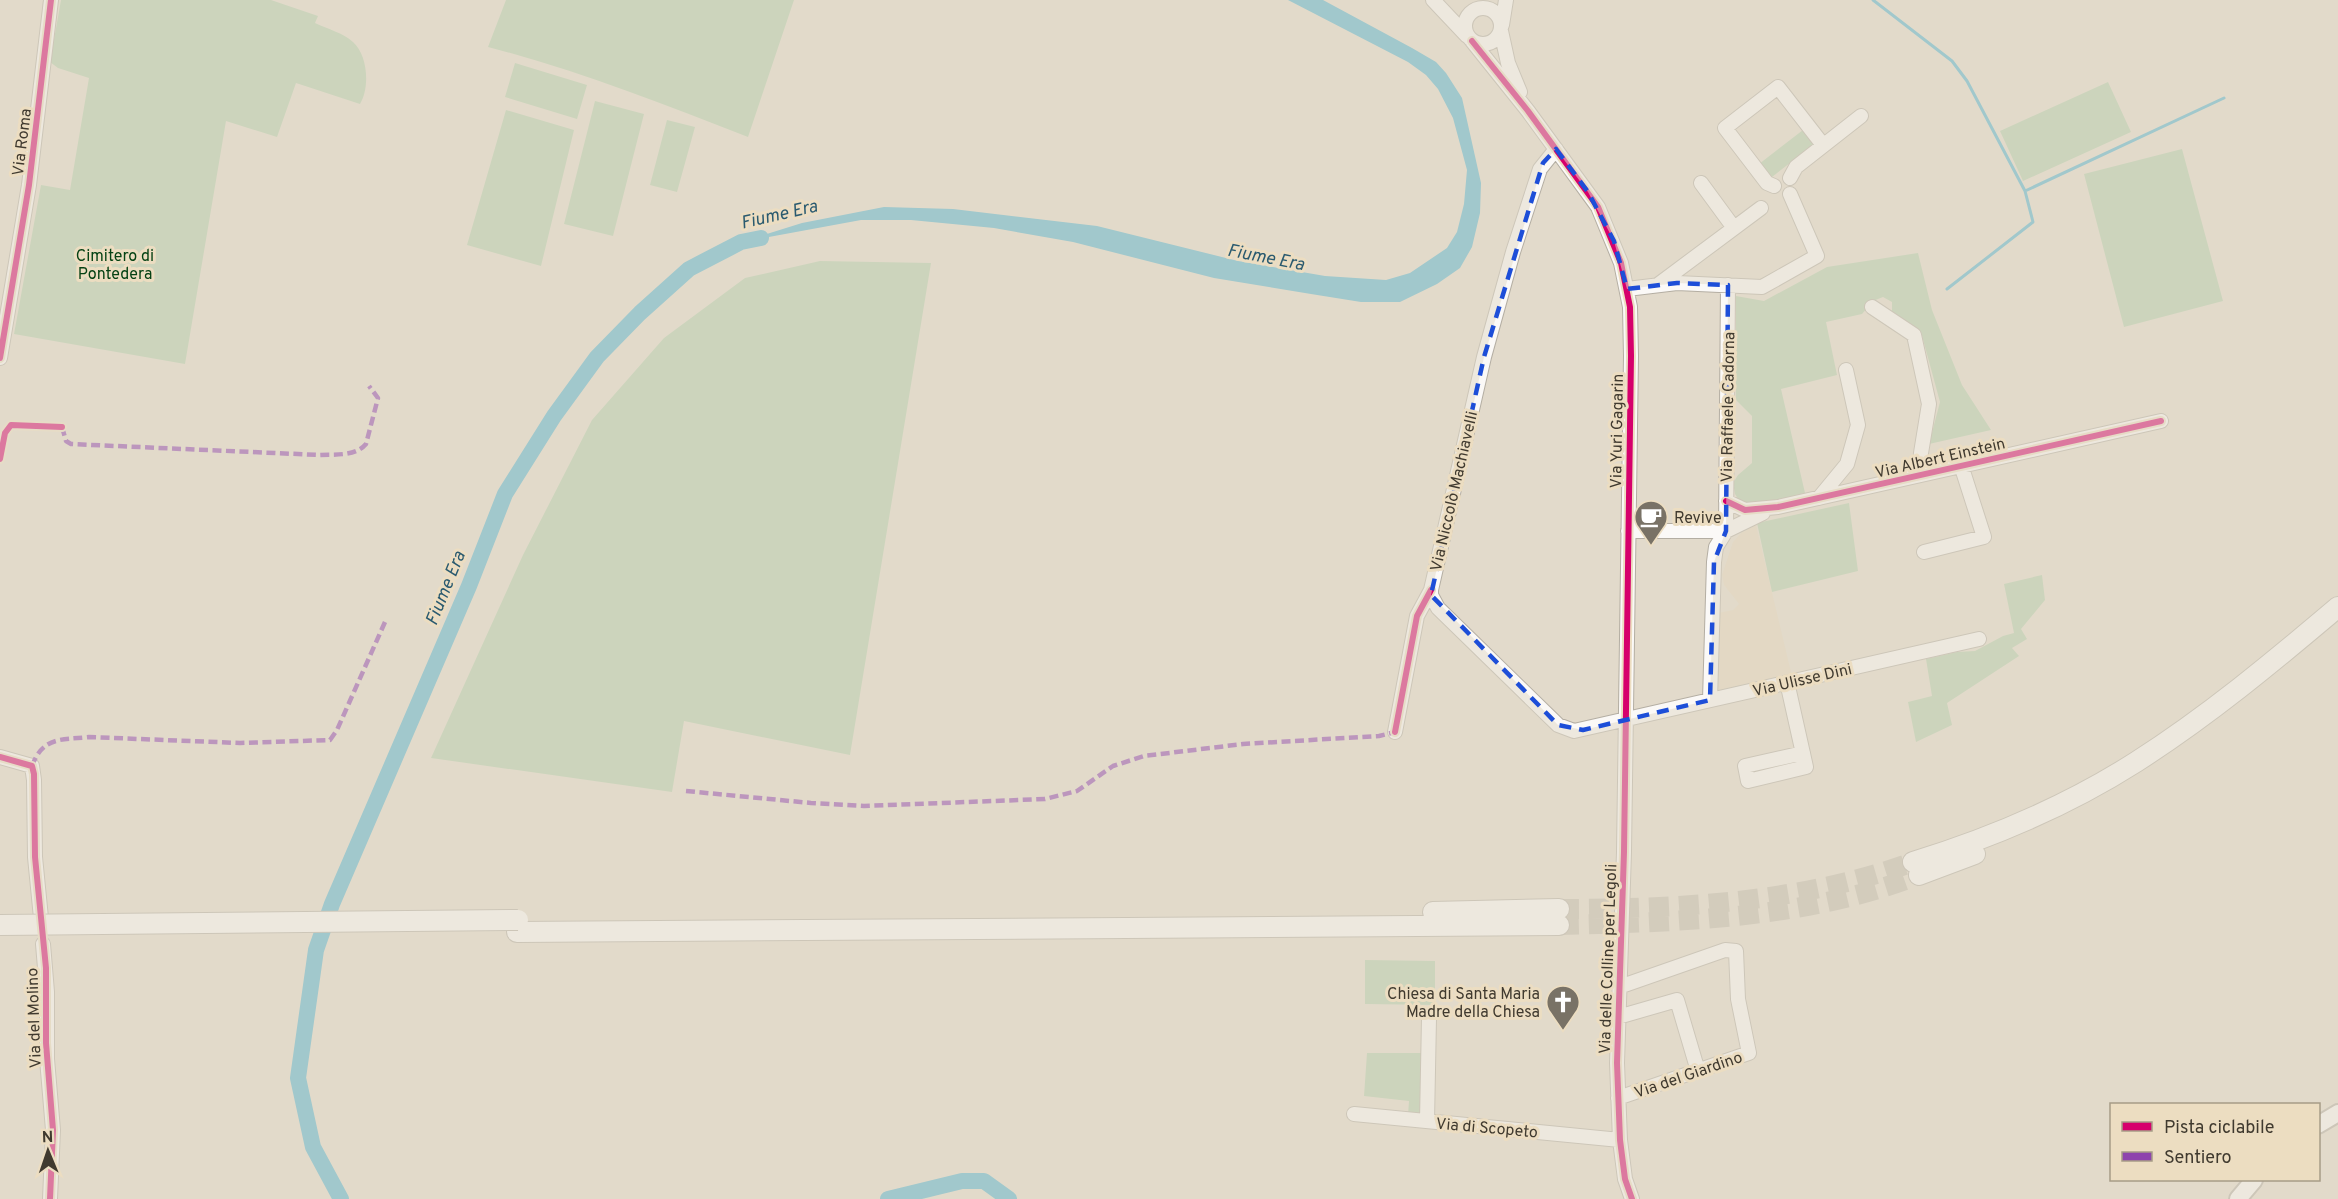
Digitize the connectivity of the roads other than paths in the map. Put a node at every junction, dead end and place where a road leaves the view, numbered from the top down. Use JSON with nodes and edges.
{"nodes":[{"id":1,"x":51,"y":0,"type":"edge"},
{"id":2,"x":1496,"y":0,"type":"edge"},
{"id":3,"x":1506,"y":0,"type":"edge"},
{"id":4,"x":1436,"y":2,"type":"edge"},
{"id":5,"x":1477,"y":9,"type":"junction"},
{"id":6,"x":1502,"y":28,"type":"junction"},
{"id":7,"x":1470,"y":39,"type":"junction"},
{"id":8,"x":1528,"y":111,"type":"junction"},
{"id":9,"x":1861,"y":116,"type":"dead end"},
{"id":10,"x":1823,"y":145,"type":"junction"},
{"id":11,"x":1556,"y":149,"type":"junction"},
{"id":12,"x":1790,"y":178,"type":"junction"},
{"id":13,"x":1701,"y":183,"type":"dead end"},
{"id":14,"x":1774,"y":186,"type":"junction"},
{"id":15,"x":1790,"y":194,"type":"junction"},
{"id":16,"x":1761,"y":208,"type":"dead end"},
{"id":17,"x":1734,"y":228,"type":"junction"},
{"id":18,"x":1658,"y":284,"type":"junction"},
{"id":19,"x":1728,"y":285,"type":"junction"},
{"id":20,"x":1627,"y":289,"type":"junction"},
{"id":21,"x":1872,"y":307,"type":"dead end"},
{"id":22,"x":0,"y":358,"type":"edge"},
{"id":23,"x":1846,"y":370,"type":"dead end"},
{"id":24,"x":2161,"y":421,"type":"dead end"},
{"id":25,"x":1961,"y":465,"type":"junction"},
{"id":26,"x":1919,"y":475,"type":"junction"},
{"id":27,"x":1819,"y":498,"type":"junction"},
{"id":28,"x":1726,"y":501,"type":"junction"},
{"id":29,"x":1778,"y":507,"type":"junction"},
{"id":30,"x":1628,"y":531,"type":"junction"},
{"id":31,"x":1726,"y":531,"type":"junction"},
{"id":32,"x":1924,"y":552,"type":"dead end"},
{"id":33,"x":1431,"y":590,"type":"junction"},
{"id":34,"x":2338,"y":607,"type":"edge"},
{"id":35,"x":2338,"y":621,"type":"edge"},
{"id":36,"x":1979,"y":639,"type":"dead end"},
{"id":37,"x":1787,"y":682,"type":"junction"},
{"id":38,"x":1710,"y":700,"type":"junction"},
{"id":39,"x":1625,"y":719,"type":"junction"},
{"id":40,"x":1395,"y":732,"type":"dead end"},
{"id":41,"x":1803,"y":753,"type":"dead end"},
{"id":42,"x":0,"y":757,"type":"edge"},
{"id":43,"x":1559,"y":917,"type":"tunnel mouth"},
{"id":44,"x":41,"y":918,"type":"dead end"},
{"id":45,"x":0,"y":925,"type":"edge"},
{"id":46,"x":517,"y":926,"type":"junction"},
{"id":47,"x":0,"y":936,"type":"edge"},
{"id":48,"x":43,"y":944,"type":"dead end"},
{"id":49,"x":1619,"y":987,"type":"junction"},
{"id":50,"x":1618,"y":1017,"type":"junction"},
{"id":51,"x":1428,"y":1018,"type":"dead end"},
{"id":52,"x":1698,"y":1071,"type":"junction"},
{"id":53,"x":1618,"y":1098,"type":"junction"},
{"id":54,"x":2338,"y":1113,"type":"edge"},
{"id":55,"x":1353,"y":1114,"type":"dead end"},
{"id":56,"x":1427,"y":1122,"type":"junction"},
{"id":57,"x":2320,"y":1124,"type":"edge"},
{"id":58,"x":1620,"y":1140,"type":"junction"},
{"id":59,"x":2252,"y":1181,"type":"edge"},
{"id":60,"x":1630,"y":1198,"type":"edge"},
{"id":61,"x":50,"y":1199,"type":"edge"},
{"id":62,"x":2238,"y":1199,"type":"edge"}],
"edges":[{"from":1,"to":22,"type":"street","name":"Via Roma"},
{"from":2,"to":5,"type":"street"},
{"from":3,"to":6,"type":"street"},
{"from":4,"to":5,"type":"street"},
{"from":4,"to":7,"type":"street"},
{"from":5,"to":6,"type":"street"},
{"from":5,"to":7,"type":"street"},
{"from":6,"to":7,"type":"street"},
{"from":6,"to":8,"type":"street"},
{"from":7,"to":8,"type":"street"},
{"from":8,"to":11,"type":"street"},
{"from":9,"to":10,"type":"street"},
{"from":10,"to":12,"type":"street"},
{"from":10,"to":14,"type":"street"},
{"from":11,"to":20,"type":"street","name":"Via Yuri Gagarin"},
{"from":11,"to":33,"type":"street","name":"Via Niccolò Machiavelli"},
{"from":12,"to":14,"type":"street"},
{"from":12,"to":15,"type":"street"},
{"from":13,"to":17,"type":"street"},
{"from":14,"to":15,"type":"street"},
{"from":15,"to":19,"type":"street"},
{"from":16,"to":17,"type":"street"},
{"from":17,"to":18,"type":"street"},
{"from":18,"to":19,"type":"street"},
{"from":18,"to":20,"type":"street"},
{"from":19,"to":28,"type":"street","name":"Via Raffaele Cadorna"},
{"from":20,"to":30,"type":"street","name":"Via Yuri Gagarin"},
{"from":21,"to":26,"type":"street","name":"Via Albert Einstein"},
{"from":23,"to":27,"type":"street","name":"Via Albert Einstein"},
{"from":24,"to":25,"type":"street","name":"Via Albert Einstein"},
{"from":25,"to":26,"type":"street","name":"Via Albert Einstein"},
{"from":25,"to":32,"type":"street","name":"Via Albert Einstein"},
{"from":26,"to":27,"type":"street","name":"Via Albert Einstein"},
{"from":27,"to":29,"type":"street","name":"Via Albert Einstein"},
{"from":28,"to":29,"type":"street","name":"Via Albert Einstein"},
{"from":28,"to":31,"type":"street","name":"Via Raffaele Cadorna"},
{"from":29,"to":31,"type":"street","name":"Via Albert Einstein"},
{"from":30,"to":31,"type":"street"},
{"from":30,"to":39,"type":"street","name":"Via Yuri Gagarin"},
{"from":31,"to":38,"type":"street","name":"Via Raffaele Cadorna"},
{"from":33,"to":39,"type":"street","name":"Via Niccolò Machiavelli"},
{"from":33,"to":40,"type":"street"},
{"from":34,"to":35,"type":"highway"},
{"from":36,"to":37,"type":"street","name":"Via Ulisse Dini"},
{"from":37,"to":38,"type":"street","name":"Via Ulisse Dini"},
{"from":37,"to":41,"type":"street"},
{"from":38,"to":39,"type":"street","name":"Via Ulisse Dini"},
{"from":39,"to":49,"type":"street","name":"Via delle Colline per Legoli"},
{"from":42,"to":44,"type":"street"},
{"from":43,"to":46,"type":"highway"},
{"from":45,"to":46,"type":"highway","bridge":true},
{"from":46,"to":47,"type":"highway"},
{"from":48,"to":61,"type":"street","name":"Via del Molino"},
{"from":49,"to":50,"type":"street","name":"Via delle Colline per Legoli"},
{"from":49,"to":52,"type":"street","name":"Via del Giardino"},
{"from":50,"to":52,"type":"street"},
{"from":50,"to":53,"type":"street","name":"Via delle Colline per Legoli"},
{"from":51,"to":56,"type":"street"},
{"from":52,"to":53,"type":"street","name":"Via del Giardino"},
{"from":53,"to":58,"type":"street","name":"Via delle Colline per Legoli"},
{"from":54,"to":57,"type":"main road"},
{"from":55,"to":56,"type":"street","name":"Via di Scopeto"},
{"from":56,"to":58,"type":"street","name":"Via di Scopeto"},
{"from":58,"to":60,"type":"street","name":"Via delle Colline per Legoli"},
{"from":59,"to":62,"type":"main road"}]}
